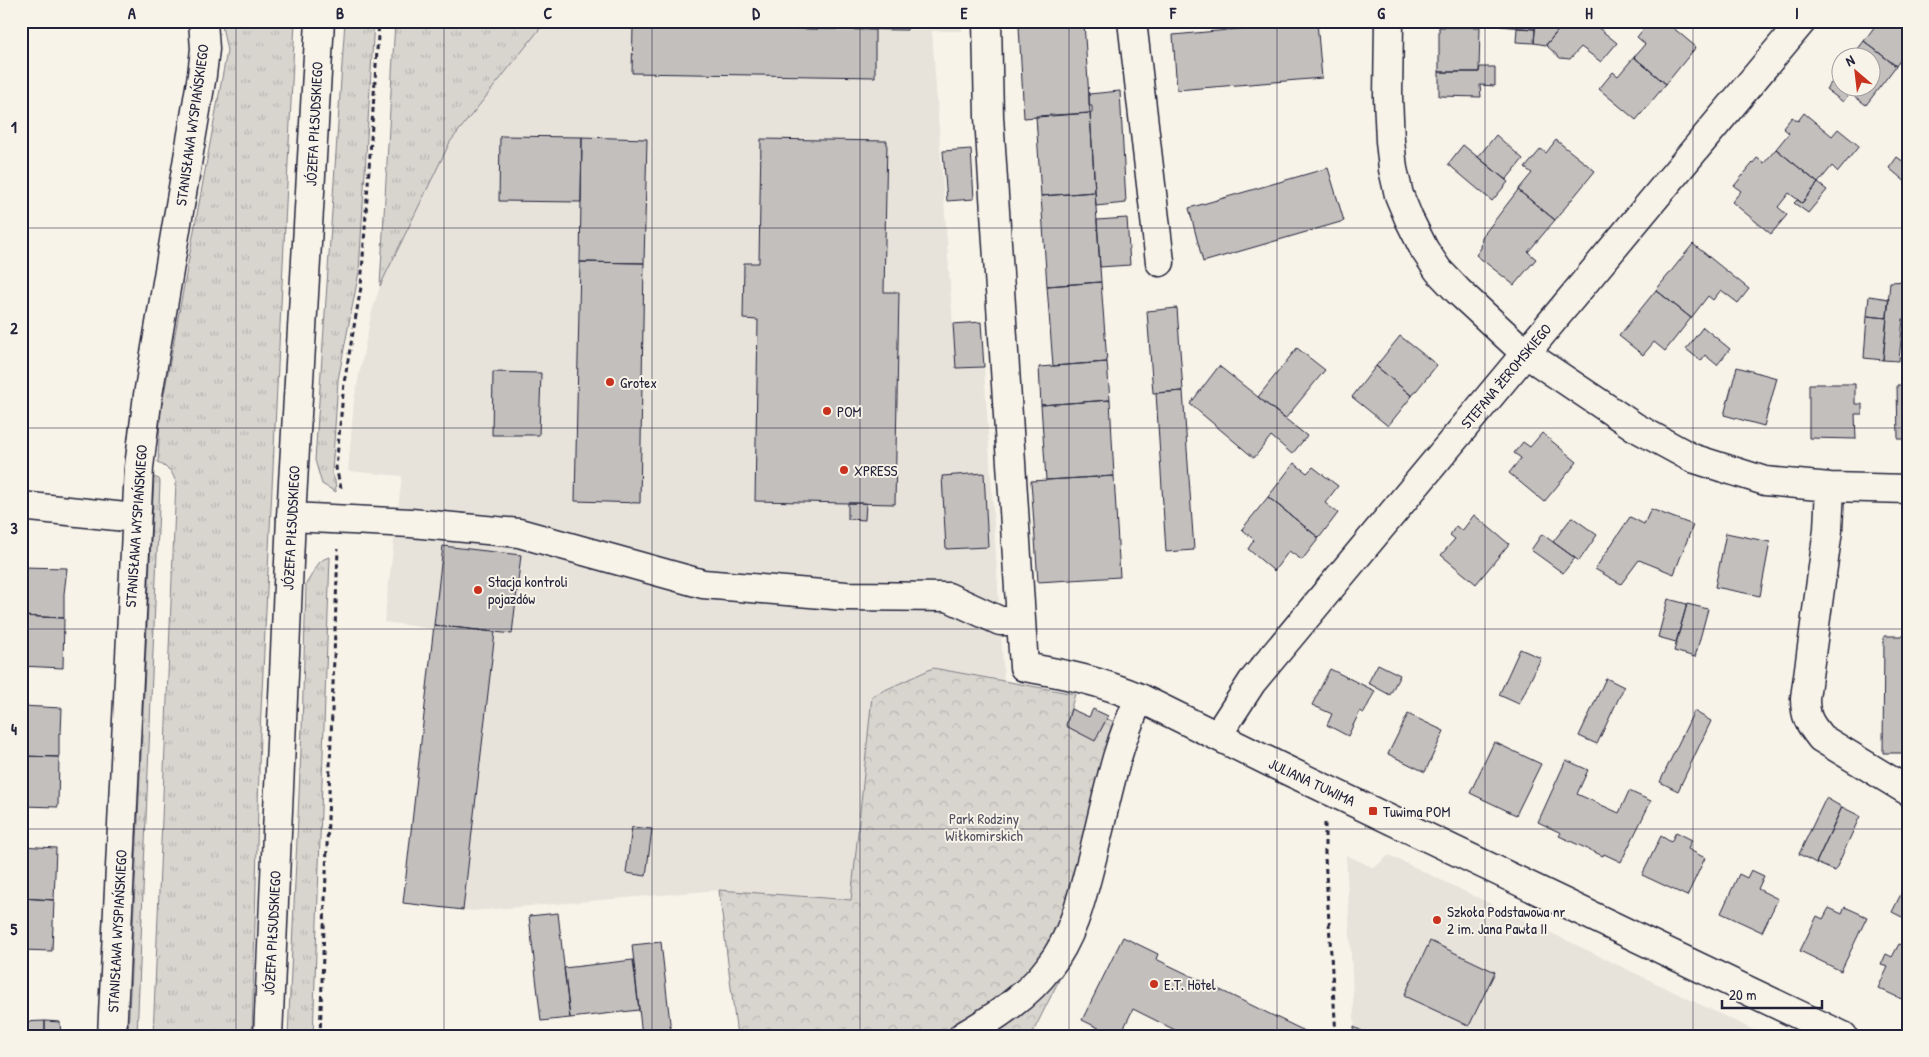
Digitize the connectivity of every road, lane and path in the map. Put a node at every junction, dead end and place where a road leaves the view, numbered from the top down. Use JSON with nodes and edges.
{"nodes":[{"id":1,"x":203,"y":21,"type":"edge"},
{"id":2,"x":320,"y":21,"type":"edge"},
{"id":3,"x":987,"y":21,"type":"edge"},
{"id":4,"x":1132,"y":21,"type":"edge"},
{"id":5,"x":1389,"y":21,"type":"edge"},
{"id":6,"x":1802,"y":21,"type":"edge"},
{"id":7,"x":1160,"y":262,"type":"dead end"},
{"id":8,"x":1525,"y":353,"type":"junction"},
{"id":9,"x":1830,"y":488,"type":"junction"},
{"id":10,"x":1908,"y":489,"type":"edge"},
{"id":11,"x":21,"y":506,"type":"edge"},
{"id":12,"x":291,"y":517,"type":"junction"},
{"id":13,"x":135,"y":518,"type":"junction"},
{"id":14,"x":1021,"y":621,"type":"junction"},
{"id":15,"x":1140,"y":698,"type":"junction"},
{"id":16,"x":1216,"y":736,"type":"junction"},
{"id":17,"x":1330,"y":791,"type":"junction"},
{"id":18,"x":1908,"y":791,"type":"edge"},
{"id":19,"x":112,"y":1036,"type":"edge"},
{"id":20,"x":268,"y":1036,"type":"edge"},
{"id":21,"x":963,"y":1036,"type":"edge"},
{"id":22,"x":1336,"y":1036,"type":"edge"},
{"id":23,"x":1843,"y":1036,"type":"edge"}],
"edges":[{"from":1,"to":13,"type":"street","name":"STANISŁAWA WYSPIAŃSKIEGO"},
{"from":2,"to":12,"type":"street","name":"JÓZEFA PIŁSUDSKIEGO"},
{"from":3,"to":14,"type":"street"},
{"from":4,"to":7,"type":"street"},
{"from":5,"to":8,"type":"street"},
{"from":6,"to":8,"type":"street","name":"STEFANA ŻEROMSKIEGO"},
{"from":8,"to":9,"type":"street"},
{"from":8,"to":16,"type":"street","name":"STEFANA ŻEROMSKIEGO"},
{"from":9,"to":10,"type":"street"},
{"from":9,"to":18,"type":"street"},
{"from":11,"to":13,"type":"street"},
{"from":12,"to":14,"type":"street"},
{"from":12,"to":20,"type":"street","name":"JÓZEFA PIŁSUDSKIEGO"},
{"from":13,"to":19,"type":"street","name":"STANISŁAWA WYSPIAŃSKIEGO"},
{"from":14,"to":15,"type":"street","name":"JULIANA TUWIMA"},
{"from":15,"to":16,"type":"street","name":"JULIANA TUWIMA"},
{"from":15,"to":21,"type":"street"},
{"from":16,"to":17,"type":"street","name":"JULIANA TUWIMA"},
{"from":17,"to":22,"type":"path"},
{"from":17,"to":23,"type":"street","name":"JULIANA TUWIMA"}]}
